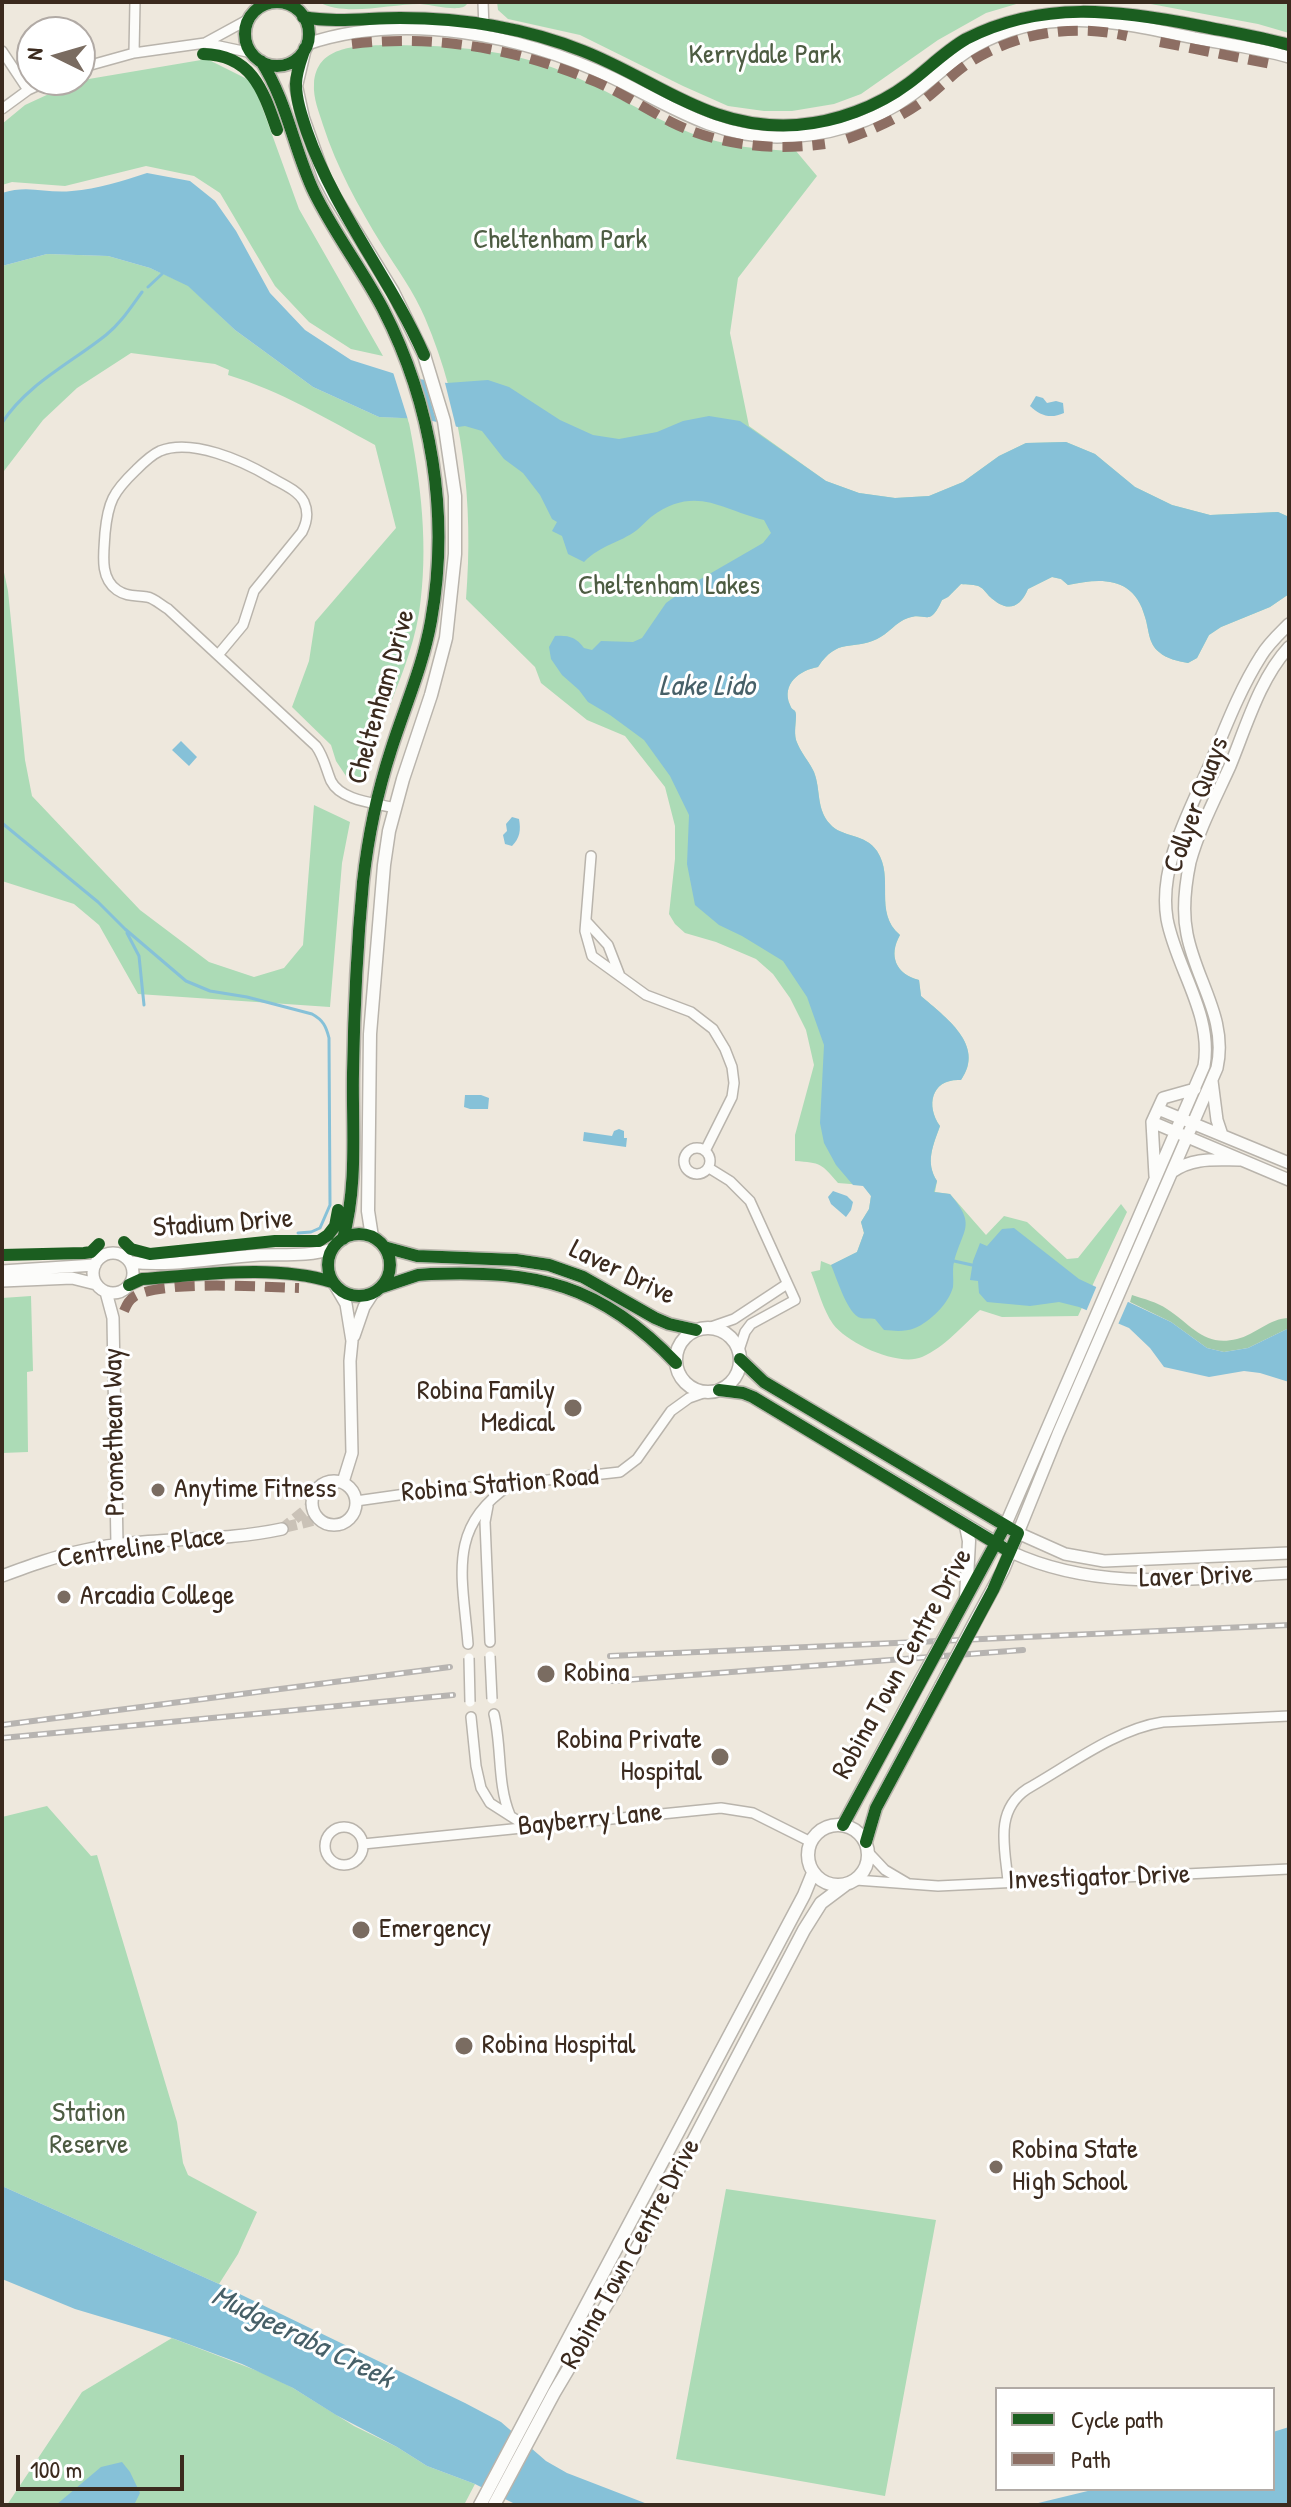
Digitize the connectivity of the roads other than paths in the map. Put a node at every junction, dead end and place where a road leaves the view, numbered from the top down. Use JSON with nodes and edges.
{"nodes":[{"id":1,"x":135,"y":2,"type":"edge"},
{"id":2,"x":258,"y":2,"type":"edge"},
{"id":3,"x":483,"y":2,"type":"edge"},
{"id":4,"x":288,"y":3,"type":"edge"},
{"id":5,"x":303,"y":17,"type":"junction"},
{"id":6,"x":250,"y":18,"type":"junction"},
{"id":7,"x":484,"y":30,"type":"junction"},
{"id":8,"x":205,"y":43,"type":"junction"},
{"id":9,"x":1289,"y":45,"type":"edge"},
{"id":10,"x":306,"y":46,"type":"junction"},
{"id":11,"x":2,"y":51,"type":"edge"},
{"id":12,"x":134,"y":53,"type":"junction"},
{"id":13,"x":256,"y":57,"type":"junction"},
{"id":14,"x":1289,"y":57,"type":"edge"},
{"id":15,"x":96,"y":64,"type":"edge"},
{"id":16,"x":16,"y":72,"type":"edge"},
{"id":17,"x":20,"y":96,"type":"edge"},
{"id":18,"x":2,"y":109,"type":"edge"},
{"id":19,"x":1289,"y":624,"type":"edge"},
{"id":20,"x":1289,"y":647,"type":"edge"},
{"id":21,"x":218,"y":655,"type":"junction"},
{"id":22,"x":377,"y":803,"type":"junction"},
{"id":23,"x":395,"y":808,"type":"junction"},
{"id":24,"x":591,"y":856,"type":"dead end"},
{"id":25,"x":586,"y":921,"type":"junction"},
{"id":26,"x":620,"y":976,"type":"junction"},
{"id":27,"x":1212,"y":1080,"type":"junction"},
{"id":28,"x":1195,"y":1089,"type":"junction"},
{"id":29,"x":1158,"y":1109,"type":"junction"},
{"id":30,"x":1188,"y":1121,"type":"junction"},
{"id":31,"x":1152,"y":1122,"type":"junction"},
{"id":32,"x":1182,"y":1134,"type":"junction"},
{"id":33,"x":1222,"y":1135,"type":"junction"},
{"id":34,"x":705,"y":1151,"type":"junction"},
{"id":35,"x":1244,"y":1160,"type":"junction"},
{"id":36,"x":1289,"y":1163,"type":"edge"},
{"id":37,"x":709,"y":1168,"type":"junction"},
{"id":38,"x":1172,"y":1172,"type":"junction"},
{"id":39,"x":1155,"y":1180,"type":"junction"},
{"id":40,"x":1289,"y":1180,"type":"edge"},
{"id":41,"x":372,"y":1237,"type":"junction"},
{"id":42,"x":343,"y":1239,"type":"junction"},
{"id":43,"x":384,"y":1247,"type":"junction"},
{"id":44,"x":332,"y":1249,"type":"junction"},
{"id":45,"x":130,"y":1262,"type":"junction"},
{"id":46,"x":95,"y":1265,"type":"junction"},
{"id":47,"x":2,"y":1271,"type":"edge"},
{"id":48,"x":2,"y":1281,"type":"edge"},
{"id":49,"x":1119,"y":1281,"type":"junction"},
{"id":50,"x":96,"y":1284,"type":"junction"},
{"id":51,"x":334,"y":1284,"type":"junction"},
{"id":52,"x":787,"y":1284,"type":"junction"},
{"id":53,"x":126,"y":1288,"type":"junction"},
{"id":54,"x":377,"y":1290,"type":"junction"},
{"id":55,"x":106,"y":1292,"type":"junction"},
{"id":56,"x":113,"y":1318,"type":"junction"},
{"id":57,"x":711,"y":1327,"type":"junction"},
{"id":58,"x":696,"y":1330,"type":"junction"},
{"id":59,"x":1096,"y":1332,"type":"junction"},
{"id":60,"x":352,"y":1341,"type":"junction"},
{"id":61,"x":740,"y":1355,"type":"junction"},
{"id":62,"x":676,"y":1363,"type":"junction"},
{"id":63,"x":712,"y":1391,"type":"junction"},
{"id":64,"x":352,"y":1453,"type":"junction"},
{"id":65,"x":328,"y":1481,"type":"junction"},
{"id":66,"x":343,"y":1482,"type":"junction"},
{"id":67,"x":512,"y":1484,"type":"junction"},
{"id":68,"x":356,"y":1501,"type":"junction"},
{"id":69,"x":488,"y":1503,"type":"junction"},
{"id":70,"x":966,"y":1526,"type":"junction"},
{"id":71,"x":1005,"y":1526,"type":"junction"},
{"id":72,"x":282,"y":1529,"type":"tunnel mouth"},
{"id":73,"x":1018,"y":1533,"type":"junction"},
{"id":74,"x":996,"y":1544,"type":"junction"},
{"id":75,"x":117,"y":1545,"type":"junction"},
{"id":76,"x":1011,"y":1552,"type":"junction"},
{"id":77,"x":1289,"y":1553,"type":"edge"},
{"id":78,"x":1289,"y":1573,"type":"edge"},
{"id":79,"x":2,"y":1576,"type":"edge"},
{"id":80,"x":966,"y":1600,"type":"junction"},
{"id":81,"x":490,"y":1642,"type":"dead end"},
{"id":82,"x":468,"y":1644,"type":"dead end"},
{"id":83,"x":490,"y":1656,"type":"dead end"},
{"id":84,"x":469,"y":1658,"type":"dead end"},
{"id":85,"x":492,"y":1699,"type":"dead end"},
{"id":86,"x":470,"y":1702,"type":"dead end"},
{"id":87,"x":494,"y":1714,"type":"dead end"},
{"id":88,"x":1289,"y":1716,"type":"edge"},
{"id":89,"x":471,"y":1717,"type":"dead end"},
{"id":90,"x":510,"y":1815,"type":"junction"},
{"id":91,"x":843,"y":1825,"type":"junction"},
{"id":92,"x":528,"y":1826,"type":"junction"},
{"id":93,"x":811,"y":1842,"type":"junction"},
{"id":94,"x":363,"y":1844,"type":"junction"},
{"id":95,"x":867,"y":1848,"type":"junction"},
{"id":96,"x":1289,"y":1869,"type":"edge"},
{"id":97,"x":813,"y":1873,"type":"junction"},
{"id":98,"x":1008,"y":1881,"type":"junction"},
{"id":99,"x":850,"y":1883,"type":"junction"},
{"id":100,"x":910,"y":1885,"type":"junction"},
{"id":101,"x":548,"y":2390,"type":"junction"},
{"id":102,"x":480,"y":2505,"type":"edge"},
{"id":103,"x":494,"y":2505,"type":"edge"}],
"edges":[{"from":1,"to":12,"type":"street"},
{"from":2,"to":6,"type":"main road"},
{"from":3,"to":7,"type":"street"},
{"from":4,"to":5,"type":"main road"},
{"from":4,"to":6,"type":"main road"},
{"from":5,"to":7,"type":"street"},
{"from":5,"to":10,"type":"main road"},
{"from":6,"to":8,"type":"street"},
{"from":6,"to":13,"type":"main road"},
{"from":7,"to":9,"type":"street"},
{"from":7,"to":10,"type":"street"},
{"from":7,"to":14,"type":"street"},
{"from":8,"to":12,"type":"street"},
{"from":8,"to":13,"type":"street"},
{"from":10,"to":13,"type":"main road"},
{"from":10,"to":23,"type":"main road","name":"Cheltenham Drive"},
{"from":11,"to":16,"type":"street"},
{"from":12,"to":15,"type":"street"},
{"from":13,"to":22,"type":"main road","name":"Cheltenham Drive"},
{"from":17,"to":18,"type":"street"},
{"from":19,"to":28,"type":"street","name":"Collyer Quays"},
{"from":20,"to":27,"type":"street","name":"Collyer Quays"},
{"from":21,"to":21,"type":"street"},
{"from":21,"to":22,"type":"street"},
{"from":22,"to":23,"type":"street"},
{"from":22,"to":42,"type":"main road","name":"Cheltenham Drive"},
{"from":23,"to":41,"type":"main road","name":"Cheltenham Drive"},
{"from":24,"to":25,"type":"street"},
{"from":25,"to":26,"type":"street"},
{"from":25,"to":26,"type":"street"},
{"from":26,"to":34,"type":"street"},
{"from":27,"to":30,"type":"street","name":"Collyer Quays"},
{"from":27,"to":33,"type":"street"},
{"from":28,"to":29,"type":"street"},
{"from":28,"to":30,"type":"street","name":"Collyer Quays"},
{"from":29,"to":30,"type":"street"},
{"from":29,"to":31,"type":"street"},
{"from":30,"to":32,"type":"street","name":"Collyer Quays"},
{"from":30,"to":33,"type":"street"},
{"from":31,"to":32,"type":"street"},
{"from":31,"to":39,"type":"street"},
{"from":32,"to":35,"type":"street"},
{"from":32,"to":38,"type":"street","name":"Collyer Quays"},
{"from":32,"to":39,"type":"street","name":"Collyer Quays"},
{"from":33,"to":36,"type":"street"},
{"from":34,"to":37,"type":"street"},
{"from":34,"to":37,"type":"street"},
{"from":35,"to":38,"type":"street"},
{"from":35,"to":40,"type":"street"},
{"from":37,"to":52,"type":"street"},
{"from":38,"to":49,"type":"street","name":"Robina Town Centre Drive"},
{"from":39,"to":49,"type":"street","name":"Robina Town Centre Drive"},
{"from":41,"to":42,"type":"main road"},
{"from":41,"to":43,"type":"main road"},
{"from":42,"to":44,"type":"main road"},
{"from":43,"to":54,"type":"main road"},
{"from":43,"to":58,"type":"main road","name":"Laver Drive"},
{"from":44,"to":45,"type":"street","name":"Stadium Drive"},
{"from":44,"to":51,"type":"main road"},
{"from":45,"to":46,"type":"street"},
{"from":45,"to":53,"type":"street"},
{"from":46,"to":47,"type":"street"},
{"from":46,"to":50,"type":"street"},
{"from":48,"to":50,"type":"street"},
{"from":49,"to":59,"type":"street","name":"Robina Town Centre Drive"},
{"from":50,"to":55,"type":"street"},
{"from":51,"to":53,"type":"street","name":"Stadium Drive"},
{"from":51,"to":54,"type":"main road"},
{"from":51,"to":60,"type":"street"},
{"from":52,"to":57,"type":"street"},
{"from":52,"to":61,"type":"street"},
{"from":53,"to":55,"type":"street"},
{"from":53,"to":56,"type":"street"},
{"from":54,"to":60,"type":"street"},
{"from":54,"to":62,"type":"main road","name":"Laver Drive"},
{"from":55,"to":56,"type":"street"},
{"from":56,"to":75,"type":"street","name":"Promethean Way"},
{"from":57,"to":58,"type":"main road"},
{"from":57,"to":61,"type":"main road"},
{"from":58,"to":62,"type":"main road"},
{"from":59,"to":71,"type":"street","name":"Robina Town Centre Drive"},
{"from":59,"to":73,"type":"street","name":"Robina Town Centre Drive"},
{"from":60,"to":64,"type":"street"},
{"from":61,"to":63,"type":"main road"},
{"from":61,"to":71,"type":"main road","name":"Laver Drive"},
{"from":62,"to":63,"type":"main road"},
{"from":63,"to":67,"type":"street","name":"Robina Station Road"},
{"from":63,"to":70,"type":"main road","name":"Laver Drive"},
{"from":64,"to":65,"type":"street"},
{"from":64,"to":66,"type":"street"},
{"from":65,"to":66,"type":"street"},
{"from":65,"to":68,"type":"street"},
{"from":66,"to":68,"type":"street"},
{"from":67,"to":68,"type":"street","name":"Robina Station Road"},
{"from":67,"to":69,"type":"street"},
{"from":69,"to":81,"type":"street"},
{"from":69,"to":82,"type":"street"},
{"from":70,"to":74,"type":"main road","name":"Laver Drive"},
{"from":70,"to":80,"type":"main road"},
{"from":71,"to":73,"type":"main road","name":"Laver Drive"},
{"from":71,"to":74,"type":"main road","name":"Robina Town Centre Drive"},
{"from":72,"to":75,"type":"street","name":"Centreline Place"},
{"from":73,"to":76,"type":"main road","name":"Robina Town Centre Drive"},
{"from":73,"to":77,"type":"street","name":"Laver Drive"},
{"from":74,"to":76,"type":"main road","name":"Laver Drive"},
{"from":74,"to":80,"type":"main road","name":"Robina Town Centre Drive"},
{"from":75,"to":79,"type":"street","name":"Centreline Place"},
{"from":76,"to":78,"type":"street","name":"Laver Drive"},
{"from":76,"to":95,"type":"main road","name":"Robina Town Centre Drive","bridge":true},
{"from":80,"to":91,"type":"main road","name":"Robina Town Centre Drive","bridge":true},
{"from":83,"to":85,"type":"street","bridge":true},
{"from":84,"to":86,"type":"street","bridge":true},
{"from":87,"to":90,"type":"street"},
{"from":88,"to":98,"type":"street"},
{"from":89,"to":90,"type":"street"},
{"from":90,"to":92,"type":"street"},
{"from":91,"to":93,"type":"main road"},
{"from":91,"to":95,"type":"main road"},
{"from":92,"to":93,"type":"street","name":"Bayberry Lane"},
{"from":92,"to":94,"type":"street","name":"Bayberry Lane"},
{"from":93,"to":97,"type":"main road"},
{"from":94,"to":94,"type":"street"},
{"from":95,"to":99,"type":"main road"},
{"from":95,"to":100,"type":"street"},
{"from":96,"to":98,"type":"street","name":"Investigator Drive"},
{"from":97,"to":99,"type":"main road"},
{"from":97,"to":101,"type":"main road","name":"Robina Town Centre Drive"},
{"from":98,"to":100,"type":"street","name":"Investigator Drive"},
{"from":99,"to":100,"type":"street","name":"Investigator Drive"},
{"from":99,"to":101,"type":"main road","name":"Robina Town Centre Drive"},
{"from":101,"to":102,"type":"main road","name":"Robina Town Centre Drive"},
{"from":101,"to":103,"type":"main road","name":"Robina Town Centre Drive"}]}
